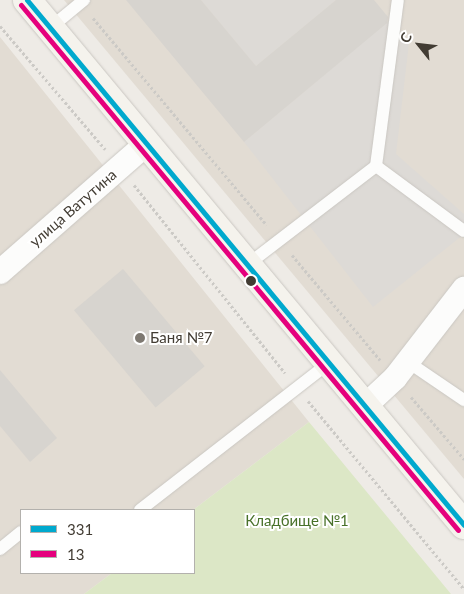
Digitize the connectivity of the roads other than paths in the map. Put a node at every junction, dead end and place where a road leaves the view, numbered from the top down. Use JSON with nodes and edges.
{"nodes":[{"id":1,"x":27,"y":0,"type":"edge"},
{"id":2,"x":84,"y":0,"type":"edge"},
{"id":3,"x":398,"y":0,"type":"edge"},
{"id":4,"x":50,"y":28,"type":"junction"},
{"id":5,"x":146,"y":144,"type":"junction"},
{"id":6,"x":376,"y":166,"type":"junction"},
{"id":7,"x":464,"y":231,"type":"edge"},
{"id":8,"x":247,"y":265,"type":"junction"},
{"id":9,"x":0,"y":272,"type":"edge"},
{"id":10,"x":464,"y":289,"type":"edge"},
{"id":11,"x":408,"y":362,"type":"junction"},
{"id":12,"x":329,"y":363,"type":"junction"},
{"id":13,"x":464,"y":400,"type":"edge"},
{"id":14,"x":365,"y":406,"type":"junction"},
{"id":15,"x":141,"y":509,"type":"edge"},
{"id":16,"x":464,"y":525,"type":"edge"},
{"id":17,"x":20,"y":533,"type":"edge"},
{"id":18,"x":0,"y":549,"type":"edge"}],
"edges":[{"from":1,"to":4,"type":"main road"},
{"from":2,"to":4,"type":"lane"},
{"from":3,"to":6,"type":"lane"},
{"from":4,"to":5,"type":"main road"},
{"from":5,"to":8,"type":"main road"},
{"from":5,"to":9,"type":"street","name":"улица Ватутина"},
{"from":6,"to":7,"type":"lane"},
{"from":6,"to":8,"type":"lane"},
{"from":8,"to":12,"type":"main road"},
{"from":10,"to":11,"type":"street"},
{"from":11,"to":13,"type":"lane"},
{"from":11,"to":14,"type":"street"},
{"from":12,"to":14,"type":"main road"},
{"from":12,"to":15,"type":"lane"},
{"from":14,"to":16,"type":"main road"},
{"from":17,"to":18,"type":"lane"}]}
